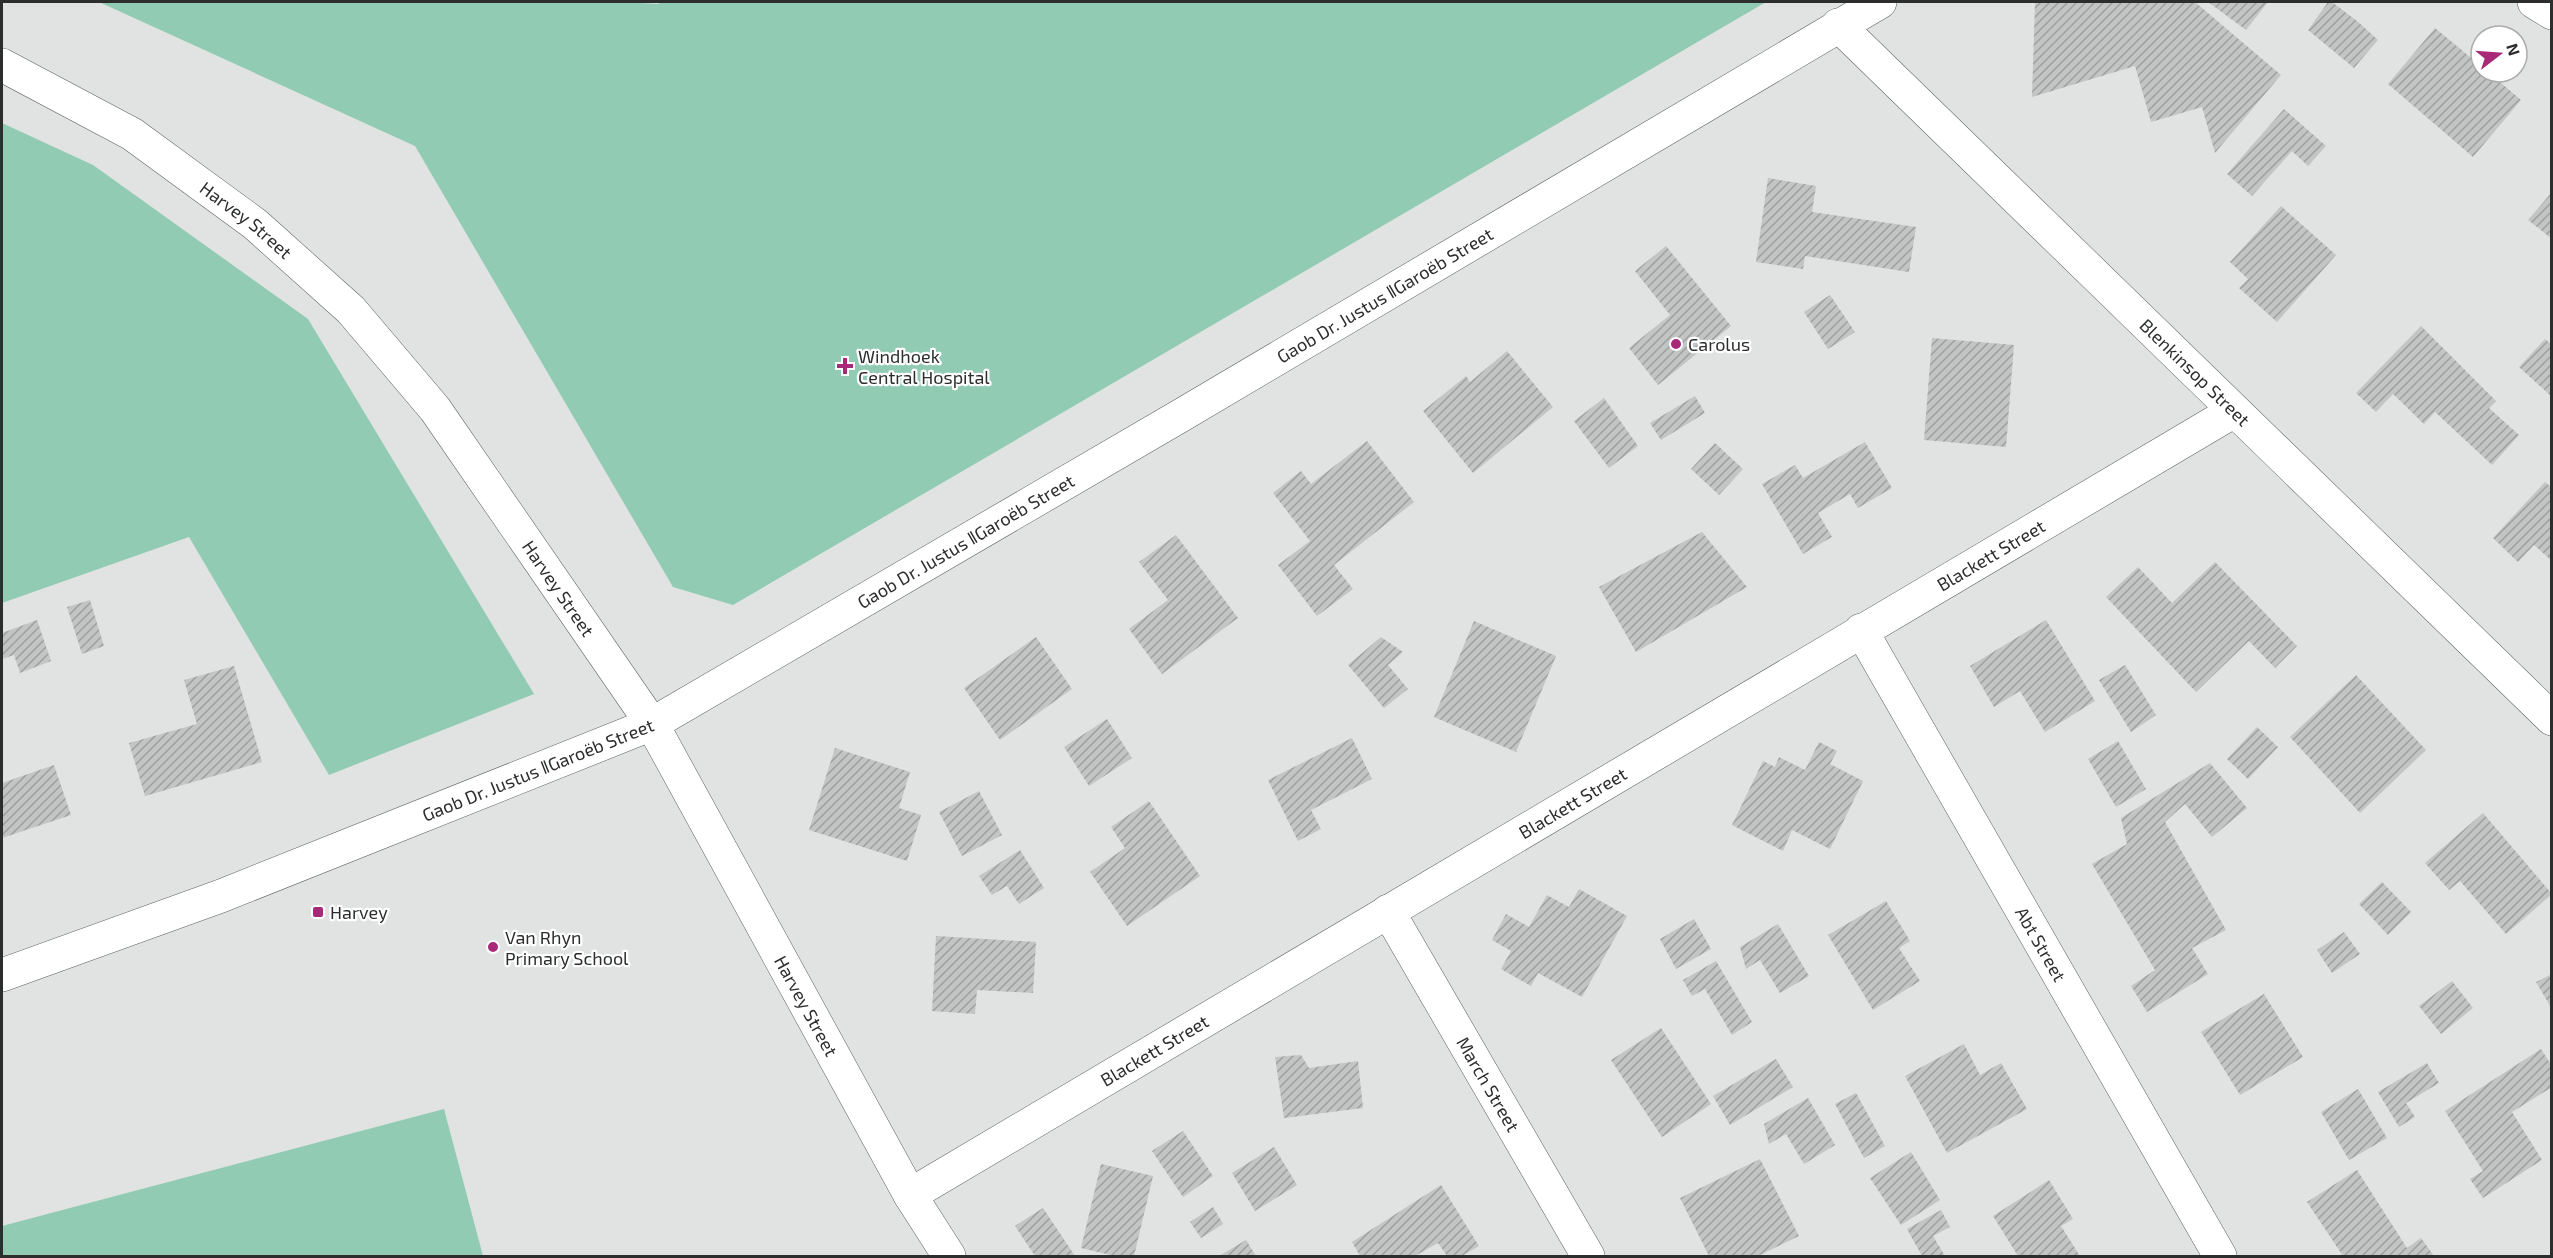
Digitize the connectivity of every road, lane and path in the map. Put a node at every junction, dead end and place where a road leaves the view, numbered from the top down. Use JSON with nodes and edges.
{"nodes":[{"id":1,"x":1880,"y":2,"type":"edge"},
{"id":2,"x":2534,"y":2,"type":"edge"},
{"id":3,"x":2552,"y":13,"type":"edge"},
{"id":4,"x":1838,"y":25,"type":"junction"},
{"id":5,"x":2,"y":64,"type":"edge"},
{"id":6,"x":2234,"y":411,"type":"junction"},
{"id":7,"x":1861,"y":630,"type":"junction"},
{"id":8,"x":2552,"y":718,"type":"edge"},
{"id":9,"x":652,"y":724,"type":"junction"},
{"id":10,"x":1388,"y":910,"type":"junction"},
{"id":11,"x":2,"y":975,"type":"edge"},
{"id":12,"x":910,"y":1195,"type":"junction"},
{"id":13,"x":949,"y":1257,"type":"edge"},
{"id":14,"x":1588,"y":1257,"type":"edge"},
{"id":15,"x":2220,"y":1257,"type":"edge"}],
"edges":[{"from":1,"to":4,"type":"street","name":"Gaob Dr. Justus ǁGaroëb Street"},
{"from":2,"to":3,"type":"street"},
{"from":4,"to":6,"type":"street","name":"Blenkinsop Street"},
{"from":4,"to":9,"type":"street","name":"Gaob Dr. Justus ǁGaroëb Street"},
{"from":5,"to":9,"type":"street","name":"Harvey Street"},
{"from":6,"to":7,"type":"street","name":"Blackett Street"},
{"from":6,"to":8,"type":"street","name":"Blenkinsop Street"},
{"from":7,"to":10,"type":"street","name":"Blackett Street"},
{"from":7,"to":15,"type":"street","name":"Abt Street"},
{"from":9,"to":11,"type":"street","name":"Gaob Dr. Justus ǁGaroëb Street"},
{"from":9,"to":12,"type":"street","name":"Harvey Street"},
{"from":10,"to":12,"type":"street","name":"Blackett Street"},
{"from":10,"to":14,"type":"street","name":"March Street"},
{"from":12,"to":13,"type":"street","name":"Harvey Street"}]}
